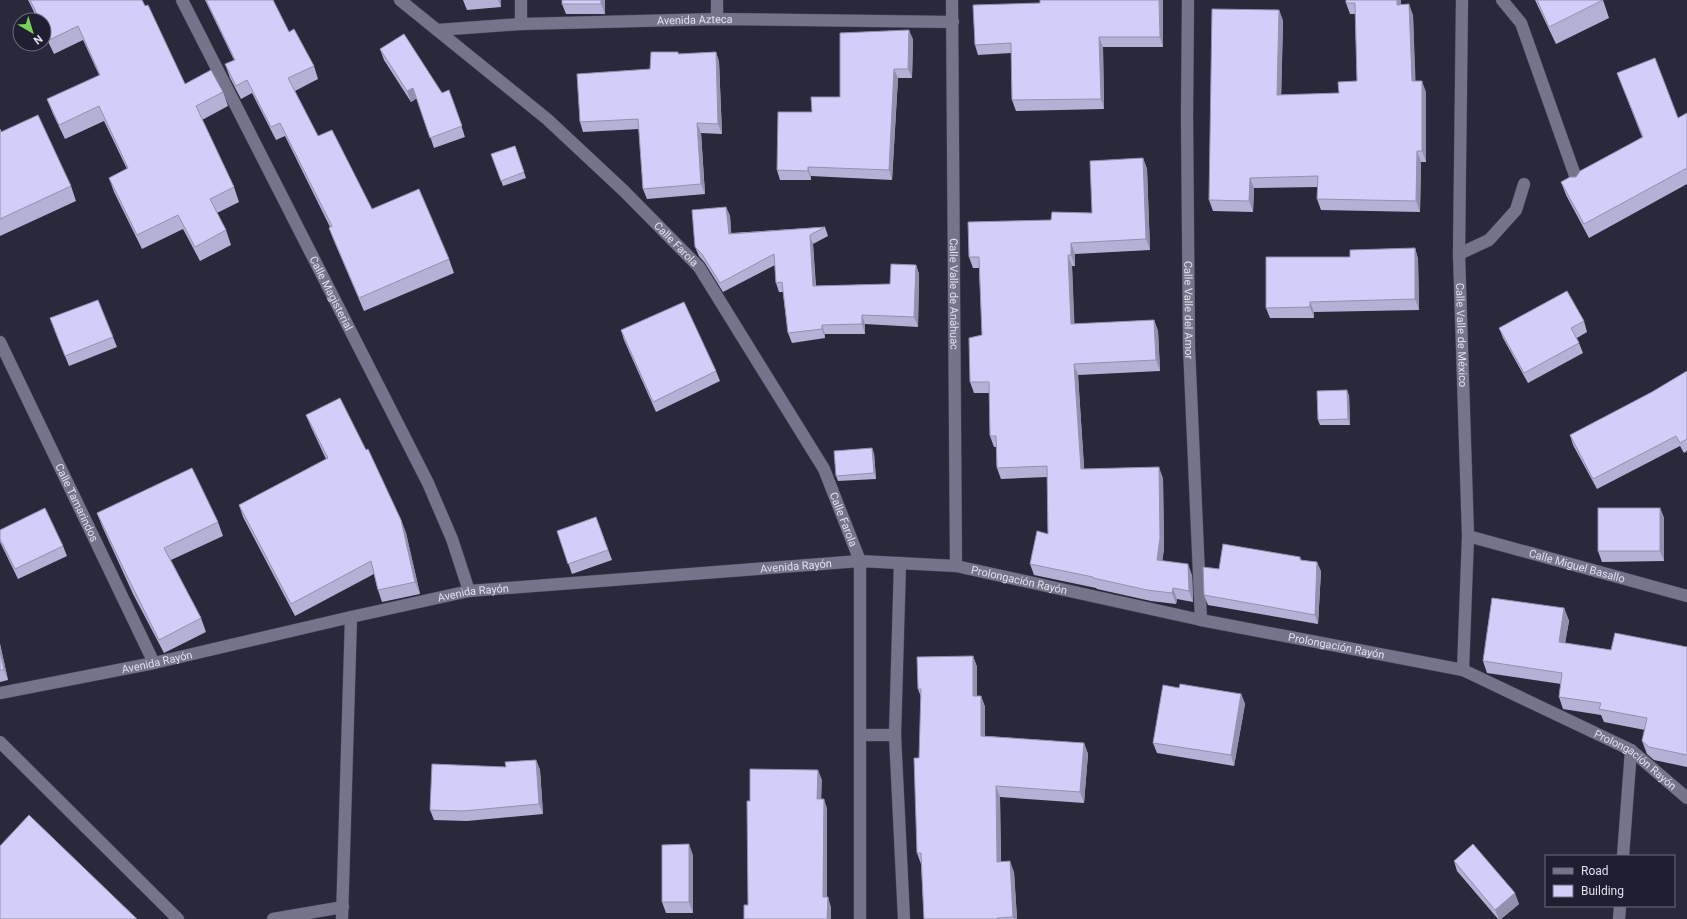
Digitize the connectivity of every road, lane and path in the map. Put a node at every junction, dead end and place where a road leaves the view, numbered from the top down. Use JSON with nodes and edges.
{"nodes":[{"id":1,"x":182,"y":0,"type":"edge"},
{"id":2,"x":400,"y":0,"type":"edge"},
{"id":3,"x":520,"y":0,"type":"edge"},
{"id":4,"x":717,"y":0,"type":"edge"},
{"id":5,"x":952,"y":0,"type":"edge"},
{"id":6,"x":1188,"y":0,"type":"edge"},
{"id":7,"x":1462,"y":0,"type":"edge"},
{"id":8,"x":1502,"y":0,"type":"edge"},
{"id":9,"x":717,"y":18,"type":"junction"},
{"id":10,"x":953,"y":22,"type":"junction"},
{"id":11,"x":521,"y":24,"type":"junction"},
{"id":12,"x":437,"y":30,"type":"junction"},
{"id":13,"x":1524,"y":184,"type":"dead end"},
{"id":14,"x":1578,"y":184,"type":"edge"},
{"id":15,"x":1459,"y":254,"type":"junction"},
{"id":16,"x":0,"y":342,"type":"edge"},
{"id":17,"x":1468,"y":536,"type":"junction"},
{"id":18,"x":860,"y":561,"type":"junction"},
{"id":19,"x":900,"y":563,"type":"junction"},
{"id":20,"x":956,"y":566,"type":"junction"},
{"id":21,"x":469,"y":591,"type":"junction"},
{"id":22,"x":1687,"y":596,"type":"edge"},
{"id":23,"x":351,"y":617,"type":"junction"},
{"id":24,"x":1201,"y":620,"type":"junction"},
{"id":25,"x":154,"y":663,"type":"junction"},
{"id":26,"x":1463,"y":670,"type":"junction"},
{"id":27,"x":0,"y":693,"type":"edge"},
{"id":28,"x":861,"y":735,"type":"junction"},
{"id":29,"x":895,"y":735,"type":"junction"},
{"id":30,"x":0,"y":742,"type":"edge"},
{"id":31,"x":1631,"y":750,"type":"junction"},
{"id":32,"x":1687,"y":798,"type":"edge"},
{"id":33,"x":1623,"y":855,"type":"edge"},
{"id":34,"x":343,"y":907,"type":"junction"},
{"id":35,"x":1620,"y":907,"type":"edge"},
{"id":36,"x":178,"y":919,"type":"edge"},
{"id":37,"x":273,"y":919,"type":"edge"},
{"id":38,"x":342,"y":919,"type":"edge"},
{"id":39,"x":860,"y":919,"type":"edge"},
{"id":40,"x":904,"y":919,"type":"edge"},
{"id":41,"x":1619,"y":919,"type":"edge"}],
"edges":[{"from":1,"to":21,"type":"street","name":"Calle Magisterial"},
{"from":2,"to":12,"type":"street","name":"Calle Farola"},
{"from":3,"to":11,"type":"street"},
{"from":4,"to":9,"type":"street"},
{"from":5,"to":10,"type":"street","name":"Calle Valle de Anáhuac"},
{"from":6,"to":24,"type":"street","name":"Calle Valle del Amor"},
{"from":7,"to":15,"type":"street","name":"Calle Valle de México"},
{"from":8,"to":14,"type":"street"},
{"from":9,"to":10,"type":"street","name":"Avenida Azteca"},
{"from":9,"to":11,"type":"street","name":"Avenida Azteca"},
{"from":10,"to":20,"type":"street","name":"Calle Valle de Anáhuac"},
{"from":11,"to":12,"type":"street","name":"Avenida Azteca"},
{"from":12,"to":18,"type":"street","name":"Calle Farola"},
{"from":13,"to":15,"type":"street"},
{"from":15,"to":17,"type":"street","name":"Calle Valle de México"},
{"from":16,"to":25,"type":"street","name":"Calle Tamarindos"},
{"from":17,"to":22,"type":"street","name":"Calle Miguel Basallo"},
{"from":17,"to":26,"type":"street","name":"Calle Valle de México"},
{"from":18,"to":19,"type":"street","name":"Avenida Rayón"},
{"from":18,"to":21,"type":"street","name":"Avenida Rayón"},
{"from":18,"to":28,"type":"street"},
{"from":19,"to":20,"type":"street","name":"Avenida Rayón"},
{"from":19,"to":29,"type":"street"},
{"from":20,"to":24,"type":"street","name":"Prolongación Rayón"},
{"from":21,"to":23,"type":"street","name":"Avenida Rayón"},
{"from":23,"to":25,"type":"street","name":"Avenida Rayón"},
{"from":23,"to":34,"type":"street"},
{"from":24,"to":26,"type":"street","name":"Prolongación Rayón"},
{"from":25,"to":27,"type":"street","name":"Avenida Rayón"},
{"from":26,"to":31,"type":"street","name":"Prolongación Rayón"},
{"from":28,"to":29,"type":"street"},
{"from":28,"to":39,"type":"street"},
{"from":29,"to":40,"type":"street"},
{"from":30,"to":36,"type":"street"},
{"from":31,"to":32,"type":"street","name":"Prolongación Rayón"},
{"from":31,"to":33,"type":"street"},
{"from":34,"to":37,"type":"street"},
{"from":34,"to":38,"type":"street"},
{"from":35,"to":41,"type":"street"}]}
